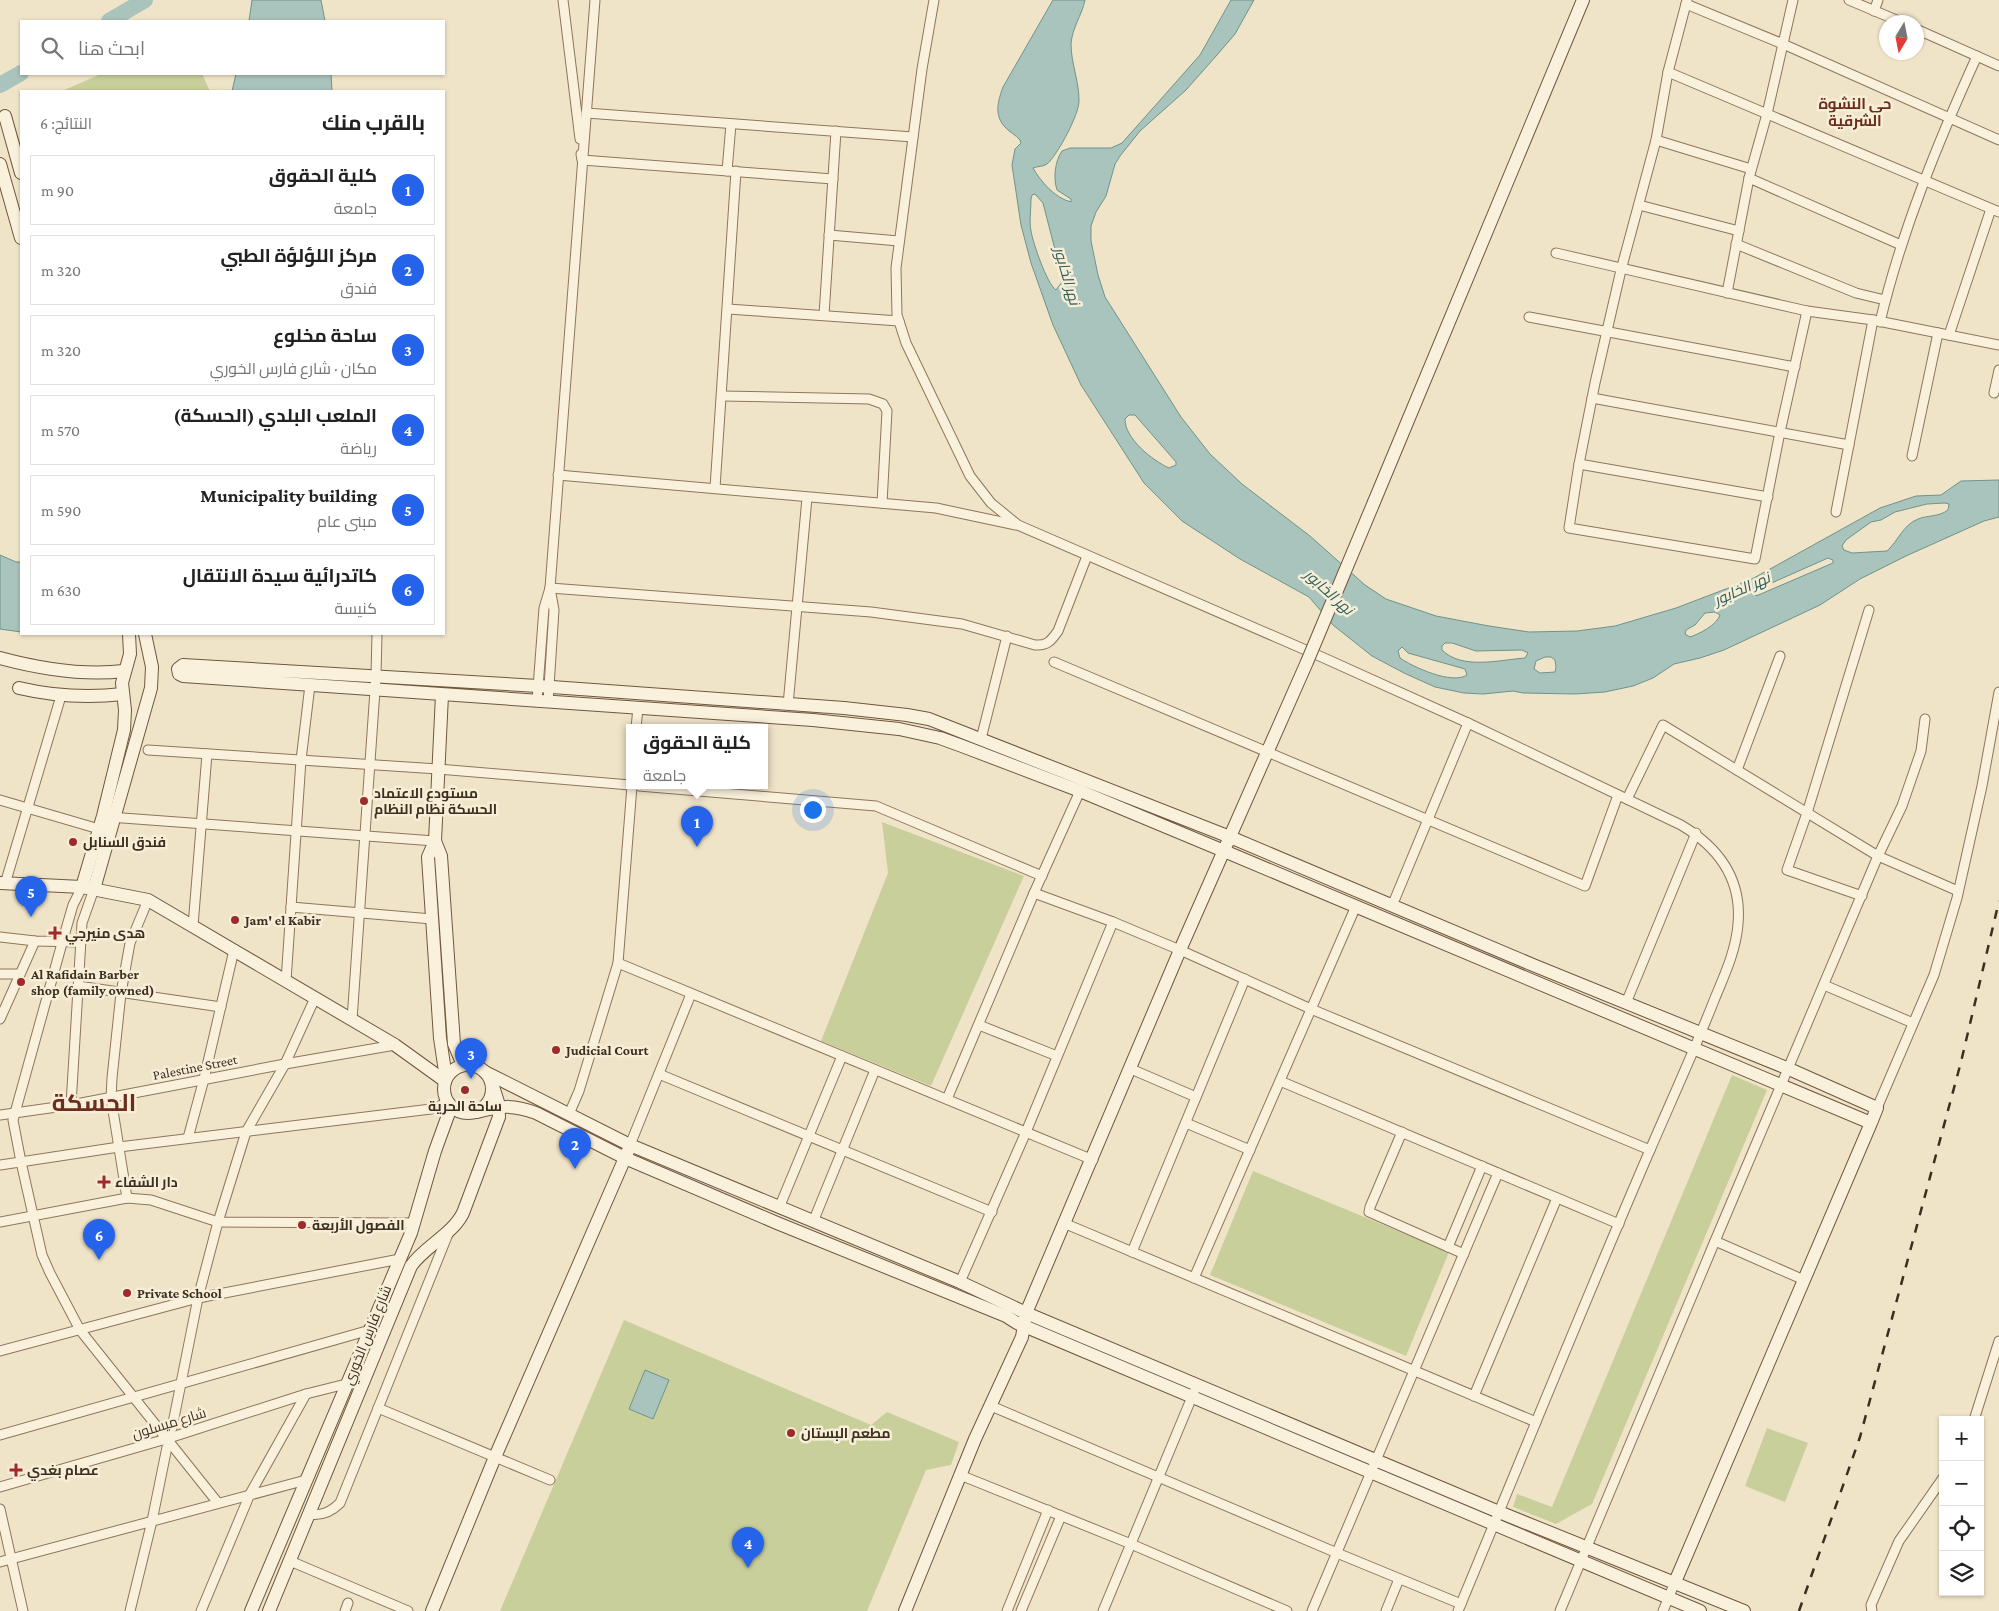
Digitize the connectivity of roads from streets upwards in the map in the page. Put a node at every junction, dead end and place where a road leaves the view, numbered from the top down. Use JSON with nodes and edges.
{"nodes":[{"id":1,"x":563,"y":0,"type":"edge"},
{"id":2,"x":595,"y":0,"type":"edge"},
{"id":3,"x":934,"y":0,"type":"edge"},
{"id":4,"x":1583,"y":0,"type":"edge"},
{"id":5,"x":1793,"y":0,"type":"edge"},
{"id":6,"x":1849,"y":0,"type":"edge"},
{"id":7,"x":1878,"y":0,"type":"edge"},
{"id":8,"x":1686,"y":2,"type":"edge"},
{"id":9,"x":1874,"y":11,"type":"junction"},
{"id":10,"x":1884,"y":15,"type":"edge"},
{"id":11,"x":1924,"y":33,"type":"edge"},
{"id":12,"x":1783,"y":44,"type":"junction"},
{"id":13,"x":1977,"y":56,"type":"junction"},
{"id":14,"x":1999,"y":66,"type":"edge"},
{"id":15,"x":1668,"y":72,"type":"junction"},
{"id":16,"x":586,"y":112,"type":"junction"},
{"id":17,"x":1767,"y":114,"type":"junction"},
{"id":18,"x":5,"y":116,"type":"dead end"},
{"id":19,"x":1949,"y":118,"type":"junction"},
{"id":20,"x":732,"y":124,"type":"junction"},
{"id":21,"x":836,"y":131,"type":"junction"},
{"id":22,"x":913,"y":138,"type":"junction"},
{"id":23,"x":1656,"y":140,"type":"junction"},
{"id":24,"x":1999,"y":140,"type":"edge"},
{"id":25,"x":582,"y":160,"type":"junction"},
{"id":26,"x":0,"y":164,"type":"edge"},
{"id":27,"x":20,"y":170,"type":"edge"},
{"id":28,"x":731,"y":171,"type":"junction"},
{"id":29,"x":1750,"y":174,"type":"junction"},
{"id":30,"x":833,"y":179,"type":"junction"},
{"id":31,"x":1925,"y":180,"type":"junction"},
{"id":32,"x":1639,"y":205,"type":"junction"},
{"id":33,"x":1995,"y":211,"type":"edge"},
{"id":34,"x":1739,"y":231,"type":"junction"},
{"id":35,"x":20,"y":234,"type":"edge"},
{"id":36,"x":829,"y":235,"type":"junction"},
{"id":37,"x":899,"y":241,"type":"junction"},
{"id":38,"x":1736,"y":244,"type":"junction"},
{"id":39,"x":1901,"y":245,"type":"junction"},
{"id":40,"x":1556,"y":254,"type":"dead end"},
{"id":41,"x":1621,"y":270,"type":"junction"},
{"id":42,"x":1727,"y":293,"type":"junction"},
{"id":43,"x":1885,"y":300,"type":"junction"},
{"id":44,"x":728,"y":308,"type":"junction"},
{"id":45,"x":1807,"y":311,"type":"junction"},
{"id":46,"x":824,"y":315,"type":"junction"},
{"id":47,"x":1529,"y":317,"type":"dead end"},
{"id":48,"x":899,"y":321,"type":"junction"},
{"id":49,"x":1877,"y":321,"type":"junction"},
{"id":50,"x":1608,"y":332,"type":"junction"},
{"id":51,"x":1938,"y":333,"type":"junction"},
{"id":52,"x":1949,"y":335,"type":"junction"},
{"id":53,"x":1999,"y":345,"type":"edge"},
{"id":54,"x":1795,"y":367,"type":"junction"},
{"id":55,"x":1999,"y":370,"type":"edge"},
{"id":56,"x":1994,"y":393,"type":"dead end"},
{"id":57,"x":722,"y":396,"type":"junction"},
{"id":58,"x":1592,"y":398,"type":"junction"},
{"id":59,"x":1780,"y":432,"type":"junction"},
{"id":60,"x":1849,"y":445,"type":"junction"},
{"id":61,"x":1912,"y":456,"type":"dead end"},
{"id":62,"x":1579,"y":464,"type":"junction"},
{"id":63,"x":558,"y":475,"type":"junction"},
{"id":64,"x":715,"y":488,"type":"junction"},
{"id":65,"x":1768,"y":497,"type":"junction"},
{"id":66,"x":807,"y":498,"type":"junction"},
{"id":67,"x":882,"y":503,"type":"junction"},
{"id":68,"x":1836,"y":512,"type":"dead end"},
{"id":69,"x":1018,"y":526,"type":"junction"},
{"id":70,"x":1087,"y":556,"type":"junction"},
{"id":71,"x":550,"y":588,"type":"junction"},
{"id":72,"x":796,"y":606,"type":"junction"},
{"id":73,"x":1869,"y":610,"type":"dead end"},
{"id":74,"x":129,"y":635,"type":"edge"},
{"id":75,"x":145,"y":635,"type":"edge"},
{"id":76,"x":377,"y":635,"type":"edge"},
{"id":77,"x":1007,"y":636,"type":"junction"},
{"id":78,"x":1780,"y":656,"type":"dead end"},
{"id":79,"x":0,"y":658,"type":"edge"},
{"id":80,"x":1054,"y":662,"type":"dead end"},
{"id":81,"x":124,"y":671,"type":"junction"},
{"id":82,"x":376,"y":676,"type":"junction"},
{"id":83,"x":310,"y":685,"type":"junction"},
{"id":84,"x":543,"y":686,"type":"junction"},
{"id":85,"x":19,"y":688,"type":"dead end"},
{"id":86,"x":375,"y":690,"type":"junction"},
{"id":87,"x":1999,"y":692,"type":"edge"},
{"id":88,"x":123,"y":694,"type":"junction"},
{"id":89,"x":442,"y":695,"type":"junction"},
{"id":90,"x":61,"y":696,"type":"junction"},
{"id":91,"x":542,"y":701,"type":"junction"},
{"id":92,"x":788,"y":705,"type":"junction"},
{"id":93,"x":638,"y":708,"type":"junction"},
{"id":94,"x":1925,"y":719,"type":"dead end"},
{"id":95,"x":1468,"y":723,"type":"junction"},
{"id":96,"x":636,"y":724,"type":"edge"},
{"id":97,"x":981,"y":739,"type":"junction"},
{"id":98,"x":148,"y":750,"type":"dead end"},
{"id":99,"x":1266,"y":753,"type":"junction"},
{"id":100,"x":207,"y":754,"type":"junction"},
{"id":101,"x":301,"y":760,"type":"junction"},
{"id":102,"x":370,"y":765,"type":"junction"},
{"id":103,"x":438,"y":769,"type":"junction"},
{"id":104,"x":1737,"y":770,"type":"junction"},
{"id":105,"x":626,"y":785,"type":"edge"},
{"id":106,"x":1082,"y":786,"type":"junction"},
{"id":107,"x":631,"y":789,"type":"edge"},
{"id":108,"x":675,"y":789,"type":"edge"},
{"id":109,"x":1618,"y":795,"type":"junction"},
{"id":110,"x":0,"y":800,"type":"edge"},
{"id":111,"x":1627,"y":800,"type":"junction"},
{"id":112,"x":28,"y":808,"type":"junction"},
{"id":113,"x":1807,"y":813,"type":"junction"},
{"id":114,"x":109,"y":817,"type":"junction"},
{"id":115,"x":1428,"y":821,"type":"junction"},
{"id":116,"x":201,"y":824,"type":"junction"},
{"id":117,"x":99,"y":829,"type":"junction"},
{"id":118,"x":296,"y":831,"type":"junction"},
{"id":119,"x":1696,"y":833,"type":"junction"},
{"id":120,"x":365,"y":836,"type":"junction"},
{"id":121,"x":1230,"y":837,"type":"junction"},
{"id":122,"x":435,"y":841,"type":"junction"},
{"id":123,"x":1224,"y":851,"type":"junction"},
{"id":124,"x":1878,"y":856,"type":"junction"},
{"id":125,"x":1042,"y":876,"type":"junction"},
{"id":126,"x":3,"y":884,"type":"edge"},
{"id":127,"x":88,"y":888,"type":"junction"},
{"id":128,"x":1958,"y":891,"type":"junction"},
{"id":129,"x":1034,"y":893,"type":"junction"},
{"id":130,"x":1862,"y":896,"type":"junction"},
{"id":131,"x":148,"y":900,"type":"junction"},
{"id":132,"x":1356,"y":906,"type":"junction"},
{"id":133,"x":1392,"y":906,"type":"junction"},
{"id":134,"x":291,"y":907,"type":"junction"},
{"id":135,"x":359,"y":913,"type":"junction"},
{"id":136,"x":432,"y":919,"type":"junction"},
{"id":137,"x":1113,"y":922,"type":"junction"},
{"id":138,"x":193,"y":926,"type":"junction"},
{"id":139,"x":0,"y":937,"type":"edge"},
{"id":140,"x":35,"y":941,"type":"junction"},
{"id":141,"x":62,"y":942,"type":"junction"},
{"id":142,"x":80,"y":942,"type":"junction"},
{"id":143,"x":234,"y":950,"type":"junction"},
{"id":144,"x":1180,"y":950,"type":"junction"},
{"id":145,"x":618,"y":964,"type":"junction"},
{"id":146,"x":0,"y":974,"type":"edge"},
{"id":147,"x":20,"y":974,"type":"junction"},
{"id":148,"x":1245,"y":979,"type":"junction"},
{"id":149,"x":286,"y":981,"type":"junction"},
{"id":150,"x":78,"y":986,"type":"junction"},
{"id":151,"x":1824,"y":986,"type":"junction"},
{"id":152,"x":121,"y":992,"type":"junction"},
{"id":153,"x":691,"y":994,"type":"junction"},
{"id":154,"x":315,"y":998,"type":"junction"},
{"id":155,"x":1626,"y":1003,"type":"junction"},
{"id":156,"x":221,"y":1007,"type":"junction"},
{"id":157,"x":1312,"y":1009,"type":"junction"},
{"id":158,"x":0,"y":1018,"type":"edge"},
{"id":159,"x":352,"y":1020,"type":"junction"},
{"id":160,"x":1913,"y":1023,"type":"junction"},
{"id":161,"x":979,"y":1025,"type":"junction"},
{"id":162,"x":1701,"y":1034,"type":"junction"},
{"id":163,"x":395,"y":1045,"type":"junction"},
{"id":164,"x":1694,"y":1049,"type":"junction"},
{"id":165,"x":842,"y":1056,"type":"junction"},
{"id":166,"x":1057,"y":1056,"type":"junction"},
{"id":167,"x":285,"y":1064,"type":"junction"},
{"id":168,"x":463,"y":1065,"type":"junction"},
{"id":169,"x":1131,"y":1068,"type":"junction"},
{"id":170,"x":1789,"y":1069,"type":"junction"},
{"id":171,"x":875,"y":1070,"type":"junction"},
{"id":172,"x":659,"y":1074,"type":"junction"},
{"id":173,"x":488,"y":1078,"type":"junction"},
{"id":174,"x":204,"y":1079,"type":"junction"},
{"id":175,"x":445,"y":1080,"type":"junction"},
{"id":176,"x":1280,"y":1081,"type":"junction"},
{"id":177,"x":1782,"y":1085,"type":"junction"},
{"id":178,"x":1196,"y":1097,"type":"junction"},
{"id":179,"x":111,"y":1098,"type":"junction"},
{"id":180,"x":947,"y":1099,"type":"junction"},
{"id":181,"x":71,"y":1105,"type":"junction"},
{"id":182,"x":449,"y":1105,"type":"junction"},
{"id":183,"x":499,"y":1107,"type":"junction"},
{"id":184,"x":1877,"y":1108,"type":"junction"},
{"id":185,"x":16,"y":1112,"type":"junction"},
{"id":186,"x":477,"y":1112,"type":"junction"},
{"id":187,"x":536,"y":1113,"type":"junction"},
{"id":188,"x":570,"y":1114,"type":"junction"},
{"id":189,"x":0,"y":1115,"type":"edge"},
{"id":190,"x":498,"y":1122,"type":"junction"},
{"id":191,"x":1186,"y":1123,"type":"junction"},
{"id":192,"x":1871,"y":1123,"type":"junction"},
{"id":193,"x":246,"y":1132,"type":"junction"},
{"id":194,"x":1026,"y":1132,"type":"junction"},
{"id":195,"x":1402,"y":1132,"type":"junction"},
{"id":196,"x":809,"y":1136,"type":"junction"},
{"id":197,"x":188,"y":1138,"type":"junction"},
{"id":198,"x":119,"y":1146,"type":"junction"},
{"id":199,"x":630,"y":1146,"type":"junction"},
{"id":200,"x":842,"y":1150,"type":"junction"},
{"id":201,"x":1250,"y":1150,"type":"junction"},
{"id":202,"x":1650,"y":1150,"type":"junction"},
{"id":203,"x":625,"y":1158,"type":"junction"},
{"id":204,"x":1093,"y":1160,"type":"junction"},
{"id":205,"x":21,"y":1162,"type":"junction"},
{"id":206,"x":0,"y":1165,"type":"edge"},
{"id":207,"x":1482,"y":1166,"type":"junction"},
{"id":208,"x":1498,"y":1173,"type":"junction"},
{"id":209,"x":127,"y":1198,"type":"junction"},
{"id":210,"x":1557,"y":1198,"type":"junction"},
{"id":211,"x":779,"y":1208,"type":"junction"},
{"id":212,"x":992,"y":1212,"type":"junction"},
{"id":213,"x":33,"y":1216,"type":"junction"},
{"id":214,"x":0,"y":1222,"type":"edge"},
{"id":215,"x":218,"y":1222,"type":"junction"},
{"id":216,"x":813,"y":1222,"type":"junction"},
{"id":217,"x":414,"y":1223,"type":"junction"},
{"id":218,"x":1066,"y":1224,"type":"junction"},
{"id":219,"x":1619,"y":1224,"type":"junction"},
{"id":220,"x":450,"y":1228,"type":"junction"},
{"id":221,"x":1715,"y":1241,"type":"junction"},
{"id":222,"x":1448,"y":1247,"type":"junction"},
{"id":223,"x":1132,"y":1252,"type":"junction"},
{"id":224,"x":1464,"y":1254,"type":"junction"},
{"id":225,"x":400,"y":1259,"type":"junction"},
{"id":226,"x":1194,"y":1278,"type":"junction"},
{"id":227,"x":1804,"y":1280,"type":"junction"},
{"id":228,"x":960,"y":1282,"type":"junction"},
{"id":229,"x":198,"y":1298,"type":"junction"},
{"id":230,"x":1026,"y":1313,"type":"junction"},
{"id":231,"x":1025,"y":1327,"type":"junction"},
{"id":232,"x":80,"y":1330,"type":"junction"},
{"id":233,"x":370,"y":1330,"type":"junction"},
{"id":234,"x":1999,"y":1341,"type":"edge"},
{"id":235,"x":0,"y":1350,"type":"edge"},
{"id":236,"x":1414,"y":1371,"type":"junction"},
{"id":237,"x":182,"y":1382,"type":"junction"},
{"id":238,"x":346,"y":1384,"type":"junction"},
{"id":239,"x":1197,"y":1385,"type":"junction"},
{"id":240,"x":306,"y":1394,"type":"junction"},
{"id":241,"x":133,"y":1396,"type":"junction"},
{"id":242,"x":1474,"y":1396,"type":"junction"},
{"id":243,"x":1192,"y":1397,"type":"junction"},
{"id":244,"x":991,"y":1406,"type":"junction"},
{"id":245,"x":378,"y":1408,"type":"junction"},
{"id":246,"x":1975,"y":1416,"type":"edge"},
{"id":247,"x":1536,"y":1422,"type":"junction"},
{"id":248,"x":0,"y":1435,"type":"edge"},
{"id":249,"x":166,"y":1439,"type":"junction"},
{"id":250,"x":495,"y":1457,"type":"junction"},
{"id":251,"x":1373,"y":1466,"type":"junction"},
{"id":252,"x":960,"y":1475,"type":"junction"},
{"id":253,"x":1158,"y":1478,"type":"junction"},
{"id":254,"x":306,"y":1480,"type":"junction"},
{"id":255,"x":550,"y":1480,"type":"dead end"},
{"id":256,"x":1939,"y":1484,"type":"edge"},
{"id":257,"x":0,"y":1487,"type":"edge"},
{"id":258,"x":250,"y":1494,"type":"junction"},
{"id":259,"x":218,"y":1503,"type":"junction"},
{"id":260,"x":0,"y":1509,"type":"edge"},
{"id":261,"x":1048,"y":1510,"type":"junction"},
{"id":262,"x":1499,"y":1512,"type":"junction"},
{"id":263,"x":309,"y":1514,"type":"junction"},
{"id":264,"x":1061,"y":1516,"type":"junction"},
{"id":265,"x":152,"y":1521,"type":"junction"},
{"id":266,"x":1494,"y":1524,"type":"junction"},
{"id":267,"x":1131,"y":1544,"type":"junction"},
{"id":268,"x":1588,"y":1548,"type":"junction"},
{"id":269,"x":1337,"y":1554,"type":"junction"},
{"id":270,"x":11,"y":1559,"type":"junction"},
{"id":271,"x":290,"y":1561,"type":"junction"},
{"id":272,"x":1582,"y":1561,"type":"junction"},
{"id":273,"x":0,"y":1562,"type":"edge"},
{"id":274,"x":1399,"y":1578,"type":"junction"},
{"id":275,"x":1675,"y":1582,"type":"junction"},
{"id":276,"x":1668,"y":1598,"type":"junction"},
{"id":277,"x":1459,"y":1607,"type":"edge"},
{"id":278,"x":23,"y":1611,"type":"edge"},
{"id":279,"x":130,"y":1611,"type":"edge"},
{"id":280,"x":200,"y":1611,"type":"edge"},
{"id":281,"x":251,"y":1611,"type":"edge"},
{"id":282,"x":269,"y":1611,"type":"edge"},
{"id":283,"x":408,"y":1611,"type":"edge"},
{"id":284,"x":432,"y":1611,"type":"edge"},
{"id":285,"x":905,"y":1611,"type":"edge"},
{"id":286,"x":1007,"y":1611,"type":"edge"},
{"id":287,"x":1021,"y":1611,"type":"edge"},
{"id":288,"x":1104,"y":1611,"type":"edge"},
{"id":289,"x":1287,"y":1611,"type":"edge"},
{"id":290,"x":1312,"y":1611,"type":"edge"},
{"id":291,"x":1386,"y":1611,"type":"edge"},
{"id":292,"x":1560,"y":1611,"type":"edge"},
{"id":293,"x":1663,"y":1611,"type":"edge"},
{"id":294,"x":1700,"y":1611,"type":"edge"},
{"id":295,"x":1744,"y":1611,"type":"edge"},
{"id":296,"x":1872,"y":1611,"type":"edge"}],
"edges":[{"from":1,"to":25,"type":"street"},
{"from":2,"to":16,"type":"street"},
{"from":3,"to":22,"type":"street"},
{"from":4,"to":99,"type":"street","bridge":true},
{"from":5,"to":12,"type":"street"},
{"from":6,"to":9,"type":"street"},
{"from":7,"to":9,"type":"street"},
{"from":8,"to":12,"type":"street"},
{"from":8,"to":15,"type":"street"},
{"from":9,"to":10,"type":"street"},
{"from":11,"to":13,"type":"street"},
{"from":12,"to":17,"type":"street"},
{"from":12,"to":19,"type":"street"},
{"from":13,"to":14,"type":"street"},
{"from":13,"to":19,"type":"street"},
{"from":15,"to":17,"type":"street"},
{"from":15,"to":23,"type":"street"},
{"from":16,"to":20,"type":"street"},
{"from":16,"to":25,"type":"street"},
{"from":17,"to":29,"type":"street"},
{"from":17,"to":31,"type":"street"},
{"from":18,"to":27,"type":"street"},
{"from":19,"to":24,"type":"street"},
{"from":19,"to":31,"type":"street"},
{"from":20,"to":21,"type":"street"},
{"from":20,"to":28,"type":"street"},
{"from":21,"to":22,"type":"street"},
{"from":21,"to":30,"type":"street"},
{"from":22,"to":37,"type":"street"},
{"from":23,"to":29,"type":"street"},
{"from":23,"to":32,"type":"street"},
{"from":25,"to":28,"type":"street"},
{"from":25,"to":63,"type":"street"},
{"from":26,"to":35,"type":"street"},
{"from":28,"to":30,"type":"street"},
{"from":28,"to":44,"type":"street"},
{"from":29,"to":34,"type":"street"},
{"from":29,"to":39,"type":"street"},
{"from":30,"to":36,"type":"street"},
{"from":31,"to":33,"type":"street"},
{"from":31,"to":39,"type":"street"},
{"from":32,"to":34,"type":"street"},
{"from":32,"to":41,"type":"street"},
{"from":33,"to":52,"type":"street"},
{"from":34,"to":38,"type":"street"},
{"from":36,"to":37,"type":"street"},
{"from":36,"to":46,"type":"street"},
{"from":37,"to":48,"type":"street"},
{"from":38,"to":42,"type":"street"},
{"from":38,"to":43,"type":"street"},
{"from":39,"to":43,"type":"street"},
{"from":40,"to":41,"type":"street"},
{"from":41,"to":42,"type":"street"},
{"from":41,"to":50,"type":"street"},
{"from":42,"to":45,"type":"street"},
{"from":43,"to":49,"type":"street"},
{"from":44,"to":46,"type":"street"},
{"from":44,"to":57,"type":"street"},
{"from":45,"to":49,"type":"street"},
{"from":45,"to":54,"type":"street"},
{"from":46,"to":48,"type":"street"},
{"from":47,"to":50,"type":"street"},
{"from":48,"to":69,"type":"street"},
{"from":49,"to":51,"type":"street"},
{"from":49,"to":60,"type":"street"},
{"from":50,"to":54,"type":"street"},
{"from":50,"to":58,"type":"street"},
{"from":51,"to":52,"type":"street"},
{"from":51,"to":61,"type":"street"},
{"from":52,"to":53,"type":"street"},
{"from":54,"to":59,"type":"street"},
{"from":55,"to":56,"type":"street"},
{"from":57,"to":64,"type":"street"},
{"from":57,"to":67,"type":"street"},
{"from":58,"to":59,"type":"street"},
{"from":58,"to":62,"type":"street"},
{"from":59,"to":60,"type":"street"},
{"from":59,"to":65,"type":"street"},
{"from":60,"to":68,"type":"street"},
{"from":62,"to":65,"type":"street"},
{"from":62,"to":65,"type":"street"},
{"from":63,"to":64,"type":"street"},
{"from":63,"to":71,"type":"street"},
{"from":64,"to":66,"type":"street"},
{"from":66,"to":67,"type":"street"},
{"from":66,"to":72,"type":"street"},
{"from":67,"to":69,"type":"street"},
{"from":69,"to":70,"type":"street"},
{"from":70,"to":77,"type":"street"},
{"from":70,"to":95,"type":"street"},
{"from":71,"to":72,"type":"street"},
{"from":71,"to":84,"type":"street"},
{"from":72,"to":77,"type":"street"},
{"from":72,"to":92,"type":"street"},
{"from":73,"to":113,"type":"street"},
{"from":74,"to":81,"type":"street"},
{"from":75,"to":114,"type":"street"},
{"from":76,"to":82,"type":"street"},
{"from":77,"to":97,"type":"street"},
{"from":78,"to":104,"type":"street"},
{"from":79,"to":81,"type":"street"},
{"from":80,"to":99,"type":"street"},
{"from":81,"to":88,"type":"street"},
{"from":82,"to":83,"type":"street"},
{"from":82,"to":84,"type":"street"},
{"from":82,"to":86,"type":"street"},
{"from":83,"to":86,"type":"street"},
{"from":83,"to":101,"type":"street"},
{"from":84,"to":91,"type":"street"},
{"from":84,"to":92,"type":"street"},
{"from":85,"to":90,"type":"street"},
{"from":86,"to":89,"type":"street"},
{"from":86,"to":102,"type":"street"},
{"from":87,"to":128,"type":"street"},
{"from":88,"to":90,"type":"street"},
{"from":88,"to":114,"type":"street"},
{"from":89,"to":91,"type":"street"},
{"from":89,"to":103,"type":"street"},
{"from":90,"to":112,"type":"street"},
{"from":91,"to":93,"type":"street"},
{"from":92,"to":97,"type":"street"},
{"from":93,"to":96,"type":"street"},
{"from":93,"to":106,"type":"street"},
{"from":94,"to":124,"type":"street"},
{"from":95,"to":109,"type":"street"},
{"from":95,"to":115,"type":"street"},
{"from":97,"to":106,"type":"street"},
{"from":98,"to":100,"type":"street"},
{"from":99,"to":115,"type":"street"},
{"from":99,"to":121,"type":"street"},
{"from":100,"to":101,"type":"street"},
{"from":100,"to":116,"type":"street"},
{"from":101,"to":102,"type":"street"},
{"from":101,"to":118,"type":"street"},
{"from":102,"to":103,"type":"street"},
{"from":102,"to":120,"type":"street"},
{"from":103,"to":105,"type":"street"},
{"from":103,"to":122,"type":"street"},
{"from":104,"to":111,"type":"street"},
{"from":104,"to":113,"type":"street"},
{"from":106,"to":121,"type":"street"},
{"from":106,"to":123,"type":"street"},
{"from":106,"to":125,"type":"street"},
{"from":107,"to":145,"type":"street"},
{"from":108,"to":125,"type":"street"},
{"from":109,"to":111,"type":"street"},
{"from":109,"to":115,"type":"street"},
{"from":110,"to":112,"type":"street"},
{"from":111,"to":119,"type":"street"},
{"from":112,"to":117,"type":"street"},
{"from":112,"to":126,"type":"street"},
{"from":113,"to":124,"type":"street"},
{"from":113,"to":130,"type":"street"},
{"from":114,"to":116,"type":"street"},
{"from":114,"to":117,"type":"street"},
{"from":114,"to":127,"type":"street"},
{"from":115,"to":133,"type":"street"},
{"from":116,"to":118,"type":"street"},
{"from":116,"to":138,"type":"street"},
{"from":117,"to":127,"type":"street"},
{"from":118,"to":120,"type":"street"},
{"from":118,"to":134,"type":"street"},
{"from":119,"to":155,"type":"street"},
{"from":119,"to":162,"type":"street"},
{"from":120,"to":122,"type":"street"},
{"from":120,"to":135,"type":"street"},
{"from":121,"to":123,"type":"street"},
{"from":121,"to":133,"type":"street"},
{"from":122,"to":136,"type":"street"},
{"from":122,"to":168,"type":"street"},
{"from":123,"to":132,"type":"street"},
{"from":123,"to":144,"type":"street"},
{"from":124,"to":128,"type":"street"},
{"from":124,"to":130,"type":"street"},
{"from":125,"to":129,"type":"street"},
{"from":126,"to":127,"type":"street"},
{"from":127,"to":131,"type":"street"},
{"from":127,"to":141,"type":"street"},
{"from":127,"to":142,"type":"street"},
{"from":128,"to":160,"type":"street"},
{"from":129,"to":137,"type":"street"},
{"from":129,"to":161,"type":"street"},
{"from":130,"to":151,"type":"street"},
{"from":131,"to":138,"type":"street"},
{"from":131,"to":152,"type":"street"},
{"from":132,"to":157,"type":"street"},
{"from":132,"to":164,"type":"street"},
{"from":133,"to":155,"type":"street"},
{"from":134,"to":135,"type":"street"},
{"from":134,"to":149,"type":"street"},
{"from":135,"to":136,"type":"street"},
{"from":135,"to":159,"type":"street"},
{"from":136,"to":175,"type":"street"},
{"from":137,"to":144,"type":"street"},
{"from":137,"to":166,"type":"street"},
{"from":138,"to":143,"type":"street"},
{"from":139,"to":140,"type":"street"},
{"from":140,"to":141,"type":"street"},
{"from":140,"to":147,"type":"street"},
{"from":141,"to":142,"type":"street"},
{"from":141,"to":185,"type":"street"},
{"from":142,"to":150,"type":"street"},
{"from":143,"to":149,"type":"street"},
{"from":143,"to":156,"type":"street"},
{"from":144,"to":148,"type":"street"},
{"from":144,"to":169,"type":"street"},
{"from":145,"to":153,"type":"street"},
{"from":145,"to":188,"type":"street"},
{"from":146,"to":147,"type":"street"},
{"from":147,"to":158,"type":"street"},
{"from":148,"to":157,"type":"street"},
{"from":148,"to":178,"type":"street"},
{"from":149,"to":154,"type":"street"},
{"from":150,"to":152,"type":"street"},
{"from":150,"to":181,"type":"street"},
{"from":151,"to":160,"type":"street"},
{"from":151,"to":170,"type":"street"},
{"from":152,"to":156,"type":"street"},
{"from":152,"to":179,"type":"street"},
{"from":153,"to":165,"type":"street"},
{"from":153,"to":172,"type":"street"},
{"from":154,"to":159,"type":"street"},
{"from":154,"to":167,"type":"street"},
{"from":155,"to":162,"type":"street"},
{"from":156,"to":174,"type":"street"},
{"from":157,"to":176,"type":"street"},
{"from":157,"to":202,"type":"street"},
{"from":159,"to":163,"type":"street"},
{"from":160,"to":184,"type":"street"},
{"from":161,"to":166,"type":"street"},
{"from":161,"to":180,"type":"street"},
{"from":162,"to":164,"type":"street"},
{"from":162,"to":170,"type":"street"},
{"from":163,"to":167,"type":"street","name":"Palestine Street"},
{"from":163,"to":175,"type":"street"},
{"from":164,"to":177,"type":"street"},
{"from":164,"to":202,"type":"street"},
{"from":165,"to":171,"type":"street"},
{"from":165,"to":196,"type":"street"},
{"from":166,"to":194,"type":"street"},
{"from":167,"to":174,"type":"street","name":"Palestine Street"},
{"from":167,"to":193,"type":"street"},
{"from":168,"to":173,"type":"street"},
{"from":168,"to":175,"type":"street"},
{"from":169,"to":178,"type":"street"},
{"from":169,"to":204,"type":"street"},
{"from":170,"to":177,"type":"street"},
{"from":170,"to":184,"type":"street"},
{"from":171,"to":180,"type":"street"},
{"from":171,"to":200,"type":"street"},
{"from":172,"to":196,"type":"street"},
{"from":172,"to":199,"type":"street"},
{"from":173,"to":183,"type":"street","name":"شارع فارس الخوري"},
{"from":173,"to":186,"type":"street"},
{"from":173,"to":188,"type":"street"},
{"from":174,"to":179,"type":"street","name":"Palestine Street"},
{"from":174,"to":197,"type":"street"},
{"from":175,"to":182,"type":"street"},
{"from":176,"to":195,"type":"street"},
{"from":176,"to":201,"type":"street"},
{"from":177,"to":192,"type":"street"},
{"from":177,"to":221,"type":"street"},
{"from":178,"to":191,"type":"street"},
{"from":179,"to":181,"type":"street","name":"Palestine Street"},
{"from":179,"to":198,"type":"street"},
{"from":180,"to":194,"type":"street"},
{"from":181,"to":185,"type":"street","name":"Palestine Street"},
{"from":182,"to":186,"type":"street"},
{"from":182,"to":193,"type":"street"},
{"from":182,"to":217,"type":"street"},
{"from":183,"to":186,"type":"street"},
{"from":183,"to":187,"type":"street"},
{"from":183,"to":190,"type":"street","name":"شارع فارس الخوري"},
{"from":184,"to":192,"type":"street"},
{"from":185,"to":189,"type":"street","name":"Palestine Street"},
{"from":185,"to":205,"type":"street"},
{"from":187,"to":190,"type":"street"},
{"from":187,"to":203,"type":"street"},
{"from":188,"to":199,"type":"street"},
{"from":190,"to":220,"type":"street","name":"شارع فارس الخوري"},
{"from":191,"to":201,"type":"street"},
{"from":191,"to":223,"type":"street"},
{"from":192,"to":227,"type":"street"},
{"from":193,"to":197,"type":"street"},
{"from":193,"to":215,"type":"street"},
{"from":194,"to":204,"type":"street"},
{"from":194,"to":212,"type":"street"},
{"from":195,"to":207,"type":"street"},
{"from":195,"to":222,"type":"street"},
{"from":196,"to":200,"type":"street"},
{"from":196,"to":211,"type":"street"},
{"from":197,"to":198,"type":"street"},
{"from":198,"to":205,"type":"street"},
{"from":198,"to":209,"type":"street"},
{"from":199,"to":203,"type":"street"},
{"from":199,"to":211,"type":"street"},
{"from":200,"to":212,"type":"street"},
{"from":200,"to":216,"type":"street"},
{"from":201,"to":226,"type":"street"},
{"from":202,"to":219,"type":"street"},
{"from":203,"to":231,"type":"street"},
{"from":203,"to":250,"type":"street"},
{"from":204,"to":218,"type":"street"},
{"from":205,"to":206,"type":"street"},
{"from":205,"to":213,"type":"street"},
{"from":207,"to":208,"type":"street"},
{"from":207,"to":222,"type":"street"},
{"from":208,"to":210,"type":"street"},
{"from":208,"to":224,"type":"street"},
{"from":209,"to":213,"type":"street"},
{"from":209,"to":215,"type":"street"},
{"from":210,"to":219,"type":"street"},
{"from":210,"to":242,"type":"street"},
{"from":211,"to":216,"type":"street"},
{"from":212,"to":228,"type":"street"},
{"from":213,"to":214,"type":"street"},
{"from":213,"to":232,"type":"street"},
{"from":215,"to":217,"type":"street"},
{"from":215,"to":229,"type":"street"},
{"from":216,"to":228,"type":"street"},
{"from":217,"to":225,"type":"street"},
{"from":218,"to":223,"type":"street"},
{"from":218,"to":230,"type":"street"},
{"from":219,"to":247,"type":"street"},
{"from":220,"to":245,"type":"street"},
{"from":220,"to":263,"type":"street","name":"شارع فارس الخوري"},
{"from":221,"to":227,"type":"street"},
{"from":221,"to":268,"type":"street"},
{"from":222,"to":224,"type":"street"},
{"from":223,"to":226,"type":"street"},
{"from":224,"to":236,"type":"street"},
{"from":225,"to":229,"type":"street"},
{"from":225,"to":233,"type":"street"},
{"from":226,"to":236,"type":"street"},
{"from":227,"to":275,"type":"street"},
{"from":228,"to":230,"type":"street"},
{"from":229,"to":232,"type":"street"},
{"from":229,"to":237,"type":"street"},
{"from":230,"to":231,"type":"street"},
{"from":230,"to":239,"type":"street"},
{"from":231,"to":243,"type":"street"},
{"from":231,"to":244,"type":"street"},
{"from":232,"to":235,"type":"street"},
{"from":232,"to":241,"type":"street"},
{"from":233,"to":237,"type":"street"},
{"from":233,"to":238,"type":"street"},
{"from":234,"to":246,"type":"street"},
{"from":236,"to":242,"type":"street"},
{"from":236,"to":251,"type":"street"},
{"from":237,"to":241,"type":"street"},
{"from":237,"to":249,"type":"street"},
{"from":238,"to":240,"type":"street","name":"شارع ميسلون"},
{"from":238,"to":254,"type":"street"},
{"from":239,"to":243,"type":"street"},
{"from":239,"to":251,"type":"street"},
{"from":240,"to":249,"type":"street","name":"شارع ميسلون"},
{"from":240,"to":258,"type":"street"},
{"from":241,"to":248,"type":"street"},
{"from":241,"to":249,"type":"street"},
{"from":242,"to":247,"type":"street"},
{"from":243,"to":251,"type":"street"},
{"from":243,"to":253,"type":"street"},
{"from":244,"to":252,"type":"street"},
{"from":244,"to":253,"type":"street"},
{"from":245,"to":250,"type":"street"},
{"from":245,"to":263,"type":"street"},
{"from":247,"to":262,"type":"street"},
{"from":249,"to":257,"type":"street","name":"شارع ميسلون"},
{"from":249,"to":259,"type":"street"},
{"from":249,"to":265,"type":"street"},
{"from":250,"to":255,"type":"street"},
{"from":250,"to":284,"type":"street"},
{"from":251,"to":262,"type":"street"},
{"from":251,"to":266,"type":"street"},
{"from":251,"to":269,"type":"street"},
{"from":252,"to":261,"type":"street"},
{"from":252,"to":285,"type":"street"},
{"from":253,"to":267,"type":"street"},
{"from":253,"to":269,"type":"street"},
{"from":254,"to":258,"type":"street"},
{"from":254,"to":281,"type":"street"},
{"from":256,"to":296,"type":"street"},
{"from":258,"to":259,"type":"street"},
{"from":258,"to":280,"type":"street"},
{"from":259,"to":265,"type":"street"},
{"from":260,"to":270,"type":"street"},
{"from":261,"to":264,"type":"street"},
{"from":261,"to":286,"type":"street"},
{"from":262,"to":266,"type":"street"},
{"from":262,"to":268,"type":"street"},
{"from":263,"to":271,"type":"street","name":"شارع فارس الخوري"},
{"from":264,"to":267,"type":"street"},
{"from":264,"to":287,"type":"street"},
{"from":265,"to":270,"type":"street"},
{"from":265,"to":279,"type":"street"},
{"from":266,"to":272,"type":"street"},
{"from":266,"to":277,"type":"street"},
{"from":267,"to":288,"type":"street"},
{"from":267,"to":289,"type":"street"},
{"from":268,"to":272,"type":"street"},
{"from":268,"to":275,"type":"street"},
{"from":269,"to":274,"type":"street"},
{"from":269,"to":290,"type":"street"},
{"from":270,"to":273,"type":"street"},
{"from":270,"to":278,"type":"street"},
{"from":271,"to":282,"type":"street","name":"شارع فارس الخوري"},
{"from":271,"to":283,"type":"street"},
{"from":272,"to":276,"type":"street"},
{"from":272,"to":292,"type":"street"},
{"from":274,"to":277,"type":"street"},
{"from":274,"to":291,"type":"street"},
{"from":275,"to":276,"type":"street"},
{"from":275,"to":295,"type":"street"},
{"from":276,"to":293,"type":"street"},
{"from":276,"to":294,"type":"street"}]}
